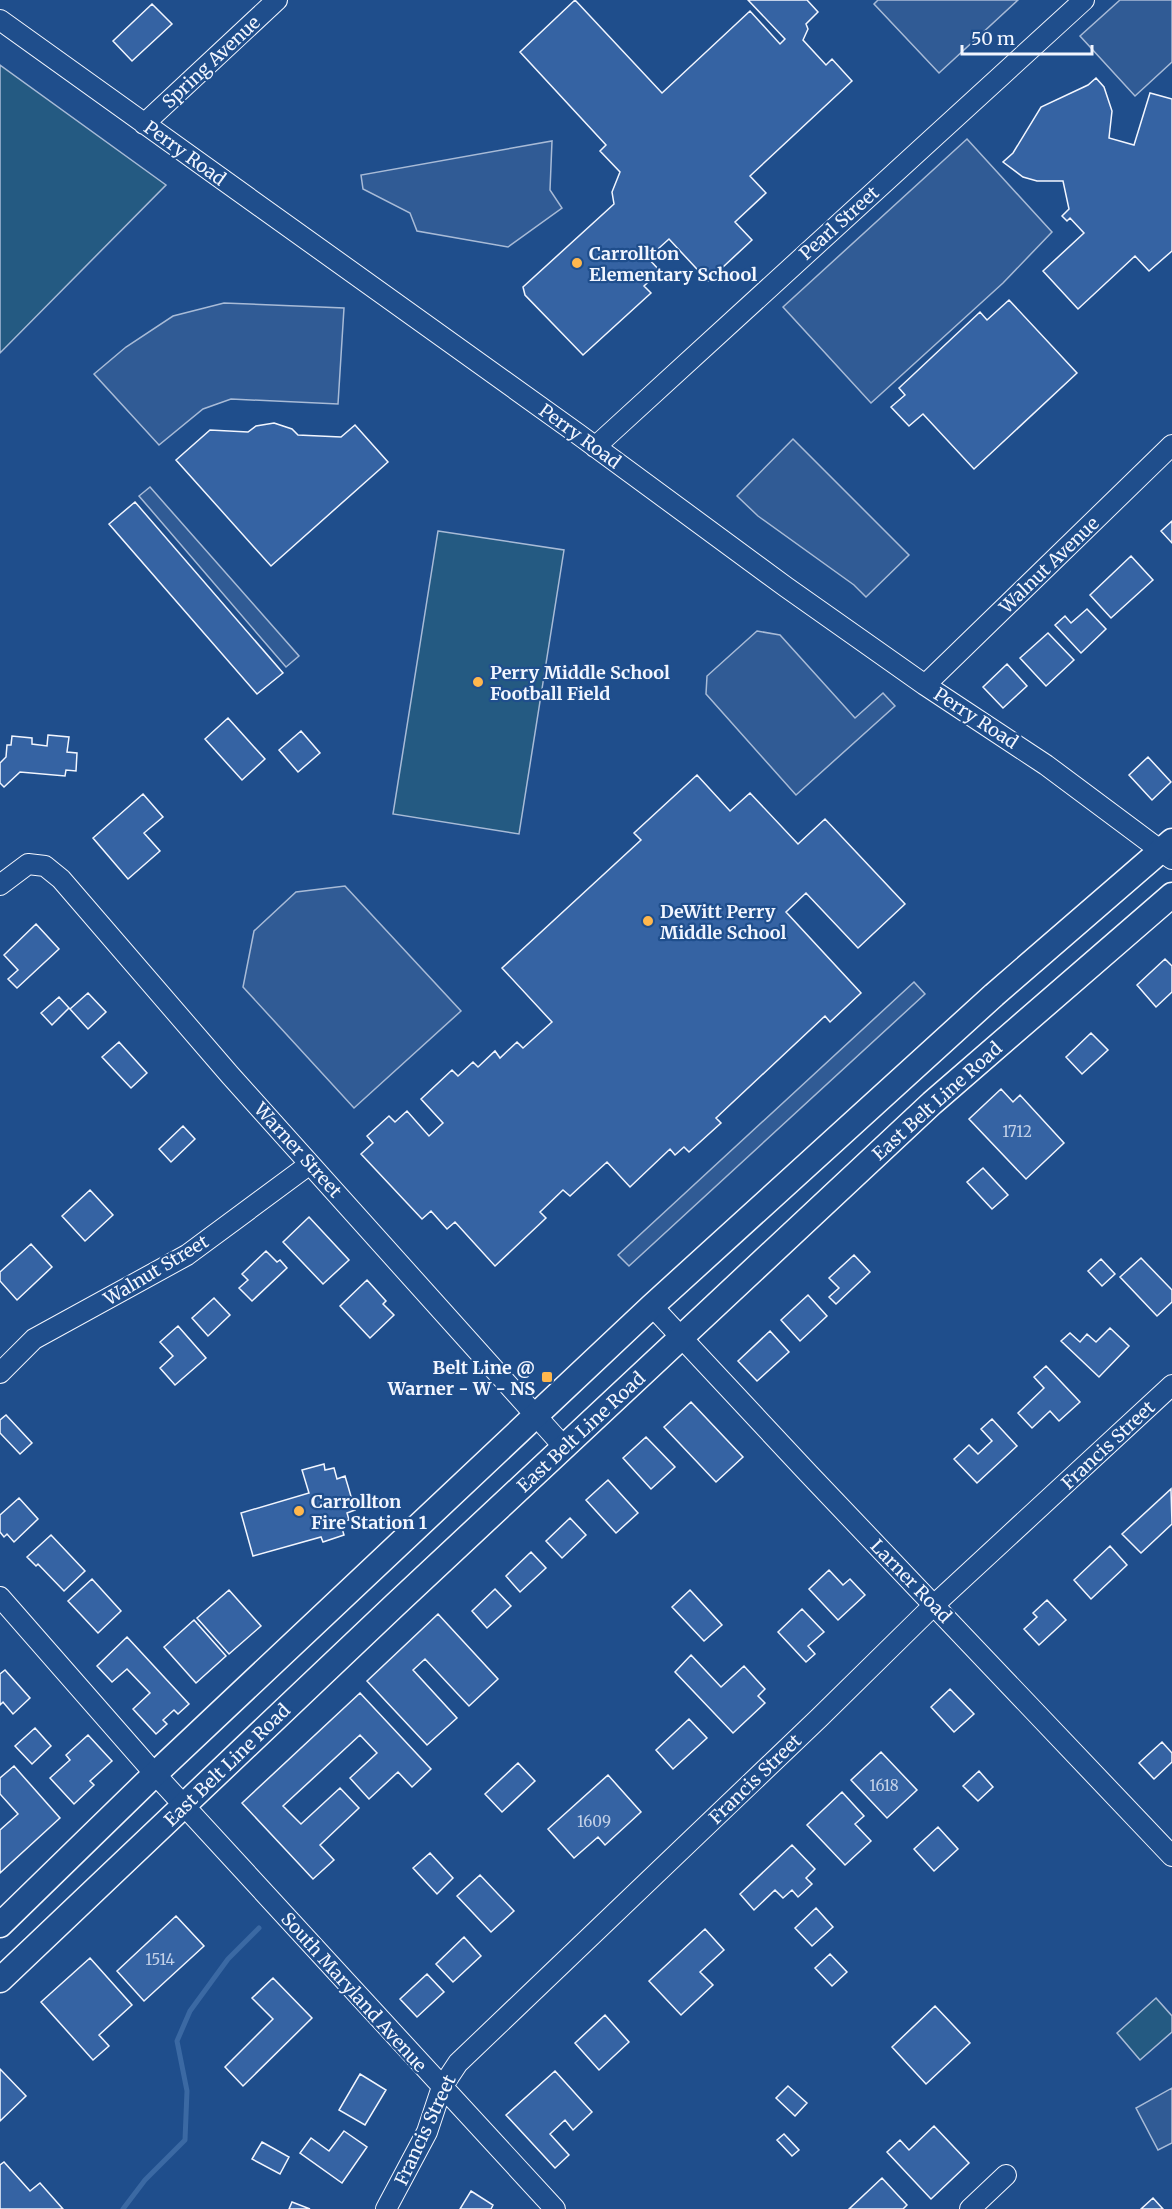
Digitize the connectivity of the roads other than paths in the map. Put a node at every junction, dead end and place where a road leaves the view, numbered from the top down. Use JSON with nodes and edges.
{"nodes":[{"id":1,"x":277,"y":0,"type":"edge"},
{"id":2,"x":1084,"y":0,"type":"edge"},
{"id":3,"x":0,"y":20,"type":"edge"},
{"id":4,"x":144,"y":124,"type":"junction"},
{"id":5,"x":1172,"y":445,"type":"edge"},
{"id":6,"x":595,"y":447,"type":"junction"},
{"id":7,"x":925,"y":685,"type":"junction"},
{"id":8,"x":1168,"y":850,"type":"edge"},
{"id":9,"x":0,"y":885,"type":"edge"},
{"id":10,"x":1172,"y":895,"type":"edge"},
{"id":11,"x":310,"y":1164,"type":"junction"},
{"id":12,"x":652,"y":1306,"type":"junction"},
{"id":13,"x":682,"y":1337,"type":"junction"},
{"id":14,"x":0,"y":1373,"type":"edge"},
{"id":15,"x":1172,"y":1385,"type":"edge"},
{"id":16,"x":537,"y":1416,"type":"junction"},
{"id":17,"x":564,"y":1447,"type":"junction"},
{"id":18,"x":0,"y":1597,"type":"edge"},
{"id":19,"x":934,"y":1605,"type":"junction"},
{"id":20,"x":155,"y":1774,"type":"junction"},
{"id":21,"x":184,"y":1806,"type":"junction"},
{"id":22,"x":1172,"y":1856,"type":"edge"},
{"id":23,"x":0,"y":1925,"type":"edge"},
{"id":24,"x":0,"y":1980,"type":"edge"},
{"id":25,"x":442,"y":2087,"type":"junction"},
{"id":26,"x":1006,"y":2175,"type":"dead end"},
{"id":27,"x":386,"y":2209,"type":"edge"},
{"id":28,"x":555,"y":2209,"type":"edge"},
{"id":29,"x":970,"y":2209,"type":"edge"}],
"edges":[{"from":1,"to":4,"type":"street","name":"Spring Avenue"},
{"from":2,"to":6,"type":"street","name":"Pearl Street"},
{"from":3,"to":4,"type":"street","name":"Perry Road"},
{"from":4,"to":6,"type":"street","name":"Perry Road"},
{"from":5,"to":7,"type":"street","name":"Walnut Avenue"},
{"from":6,"to":7,"type":"street","name":"Perry Road"},
{"from":7,"to":8,"type":"street","name":"Perry Road"},
{"from":8,"to":12,"type":"main road"},
{"from":9,"to":11,"type":"street","name":"Warner Street"},
{"from":10,"to":13,"type":"main road","name":"East Belt Line Road"},
{"from":11,"to":14,"type":"street","name":"Walnut Street"},
{"from":11,"to":16,"type":"street","name":"Warner Street"},
{"from":12,"to":13,"type":"street","name":"Larner Road"},
{"from":12,"to":16,"type":"main road"},
{"from":13,"to":17,"type":"main road","name":"East Belt Line Road"},
{"from":13,"to":19,"type":"street","name":"Larner Road"},
{"from":15,"to":19,"type":"street","name":"Francis Street"},
{"from":16,"to":17,"type":"street","name":"Warner Street"},
{"from":16,"to":20,"type":"main road"},
{"from":17,"to":21,"type":"main road","name":"East Belt Line Road"},
{"from":18,"to":20,"type":"street","name":"South Maryland Avenue"},
{"from":19,"to":22,"type":"street","name":"Larner Road"},
{"from":19,"to":25,"type":"street","name":"Francis Street"},
{"from":20,"to":21,"type":"street","name":"South Maryland Avenue"},
{"from":20,"to":23,"type":"main road"},
{"from":21,"to":24,"type":"main road","name":"East Belt Line Road"},
{"from":21,"to":25,"type":"street","name":"South Maryland Avenue"},
{"from":25,"to":27,"type":"street","name":"Francis Street"},
{"from":25,"to":28,"type":"street","name":"South Maryland Avenue"},
{"from":26,"to":29,"type":"street"}]}
